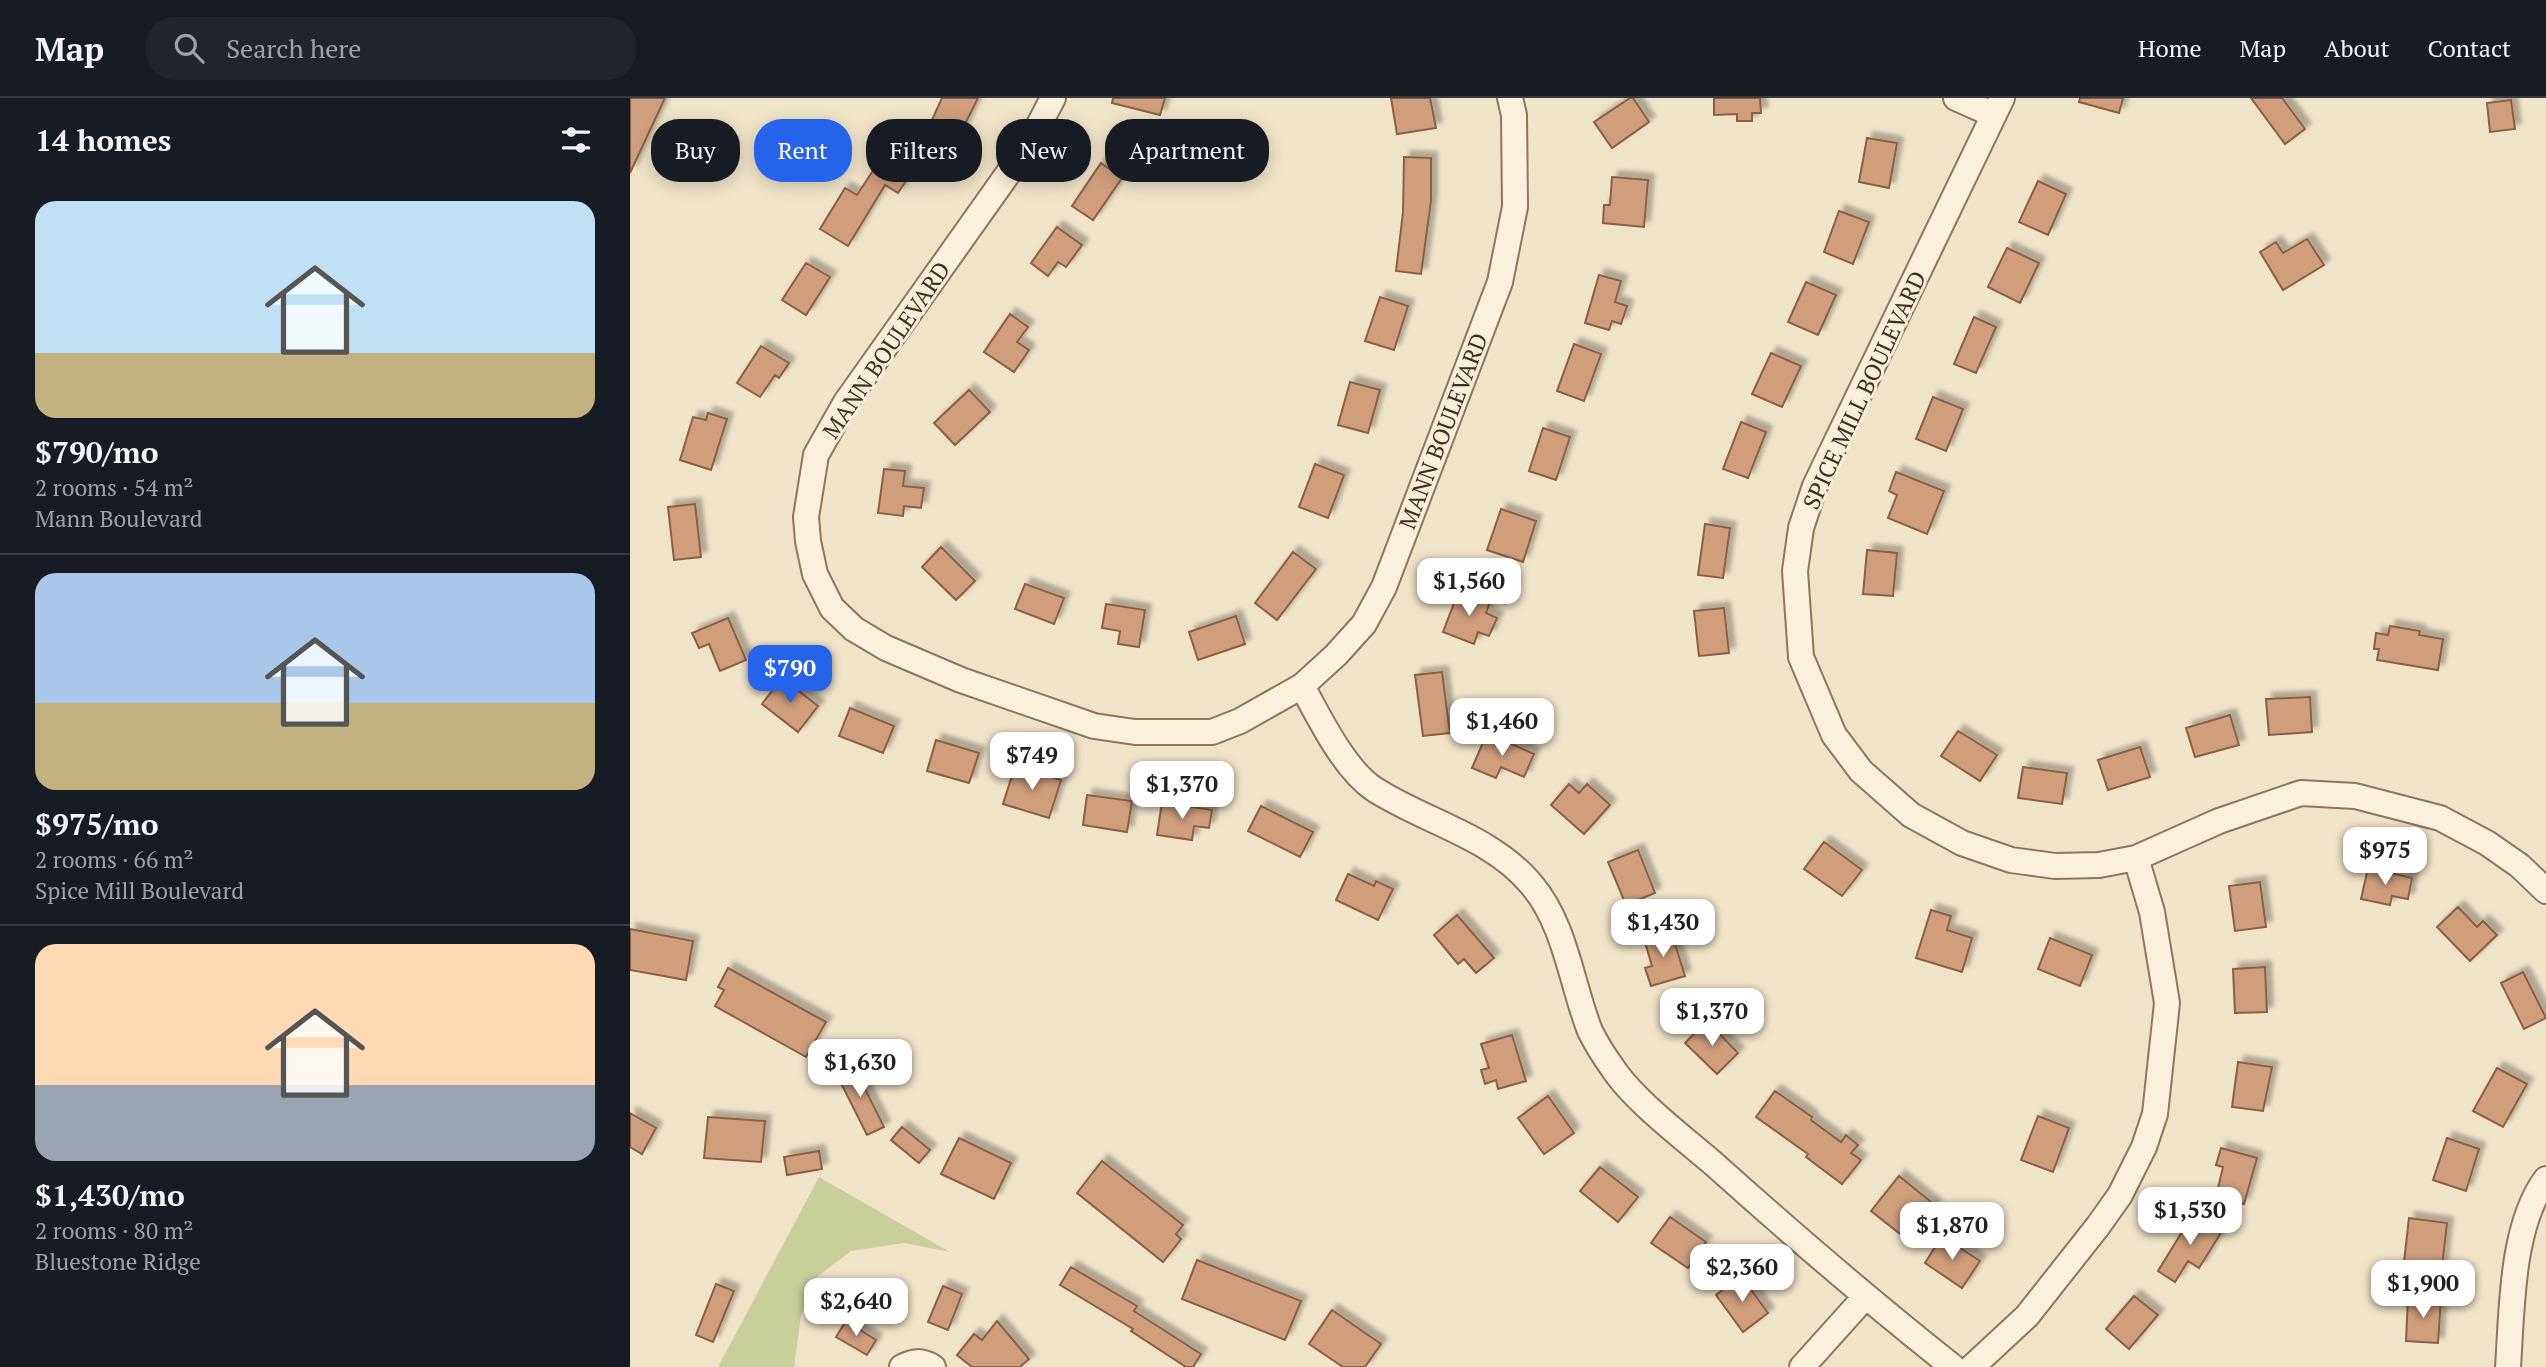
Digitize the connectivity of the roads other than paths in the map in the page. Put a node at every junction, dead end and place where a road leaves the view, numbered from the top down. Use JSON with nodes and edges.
{"nodes":[{"id":1,"x":1053,"y":98,"type":"edge"},
{"id":2,"x":1510,"y":98,"type":"edge"},
{"id":3,"x":1956,"y":98,"type":"edge"},
{"id":4,"x":1998,"y":107,"type":"edge"},
{"id":5,"x":1302,"y":686,"type":"junction"},
{"id":6,"x":2136,"y":858,"type":"junction"},
{"id":7,"x":2546,"y":891,"type":"edge"},
{"id":8,"x":2546,"y":1179,"type":"edge"},
{"id":9,"x":1865,"y":1297,"type":"junction"},
{"id":10,"x":902,"y":1367,"type":"edge"},
{"id":11,"x":933,"y":1367,"type":"edge"},
{"id":12,"x":1802,"y":1367,"type":"edge"},
{"id":13,"x":1953,"y":1367,"type":"edge"},
{"id":14,"x":1972,"y":1367,"type":"edge"},
{"id":15,"x":2508,"y":1367,"type":"edge"}],
"edges":[{"from":1,"to":5,"type":"street","name":"MANN BOULEVARD"},
{"from":2,"to":5,"type":"street","name":"MANN BOULEVARD"},
{"from":3,"to":4,"type":"street"},
{"from":4,"to":6,"type":"street","name":"SPICE MILL BOULEVARD"},
{"from":5,"to":9,"type":"street"},
{"from":6,"to":7,"type":"street","name":"SPICE MILL BOULEVARD"},
{"from":6,"to":14,"type":"street"},
{"from":8,"to":15,"type":"street"},
{"from":9,"to":12,"type":"street"},
{"from":9,"to":13,"type":"street"},
{"from":10,"to":11,"type":"street"}]}
